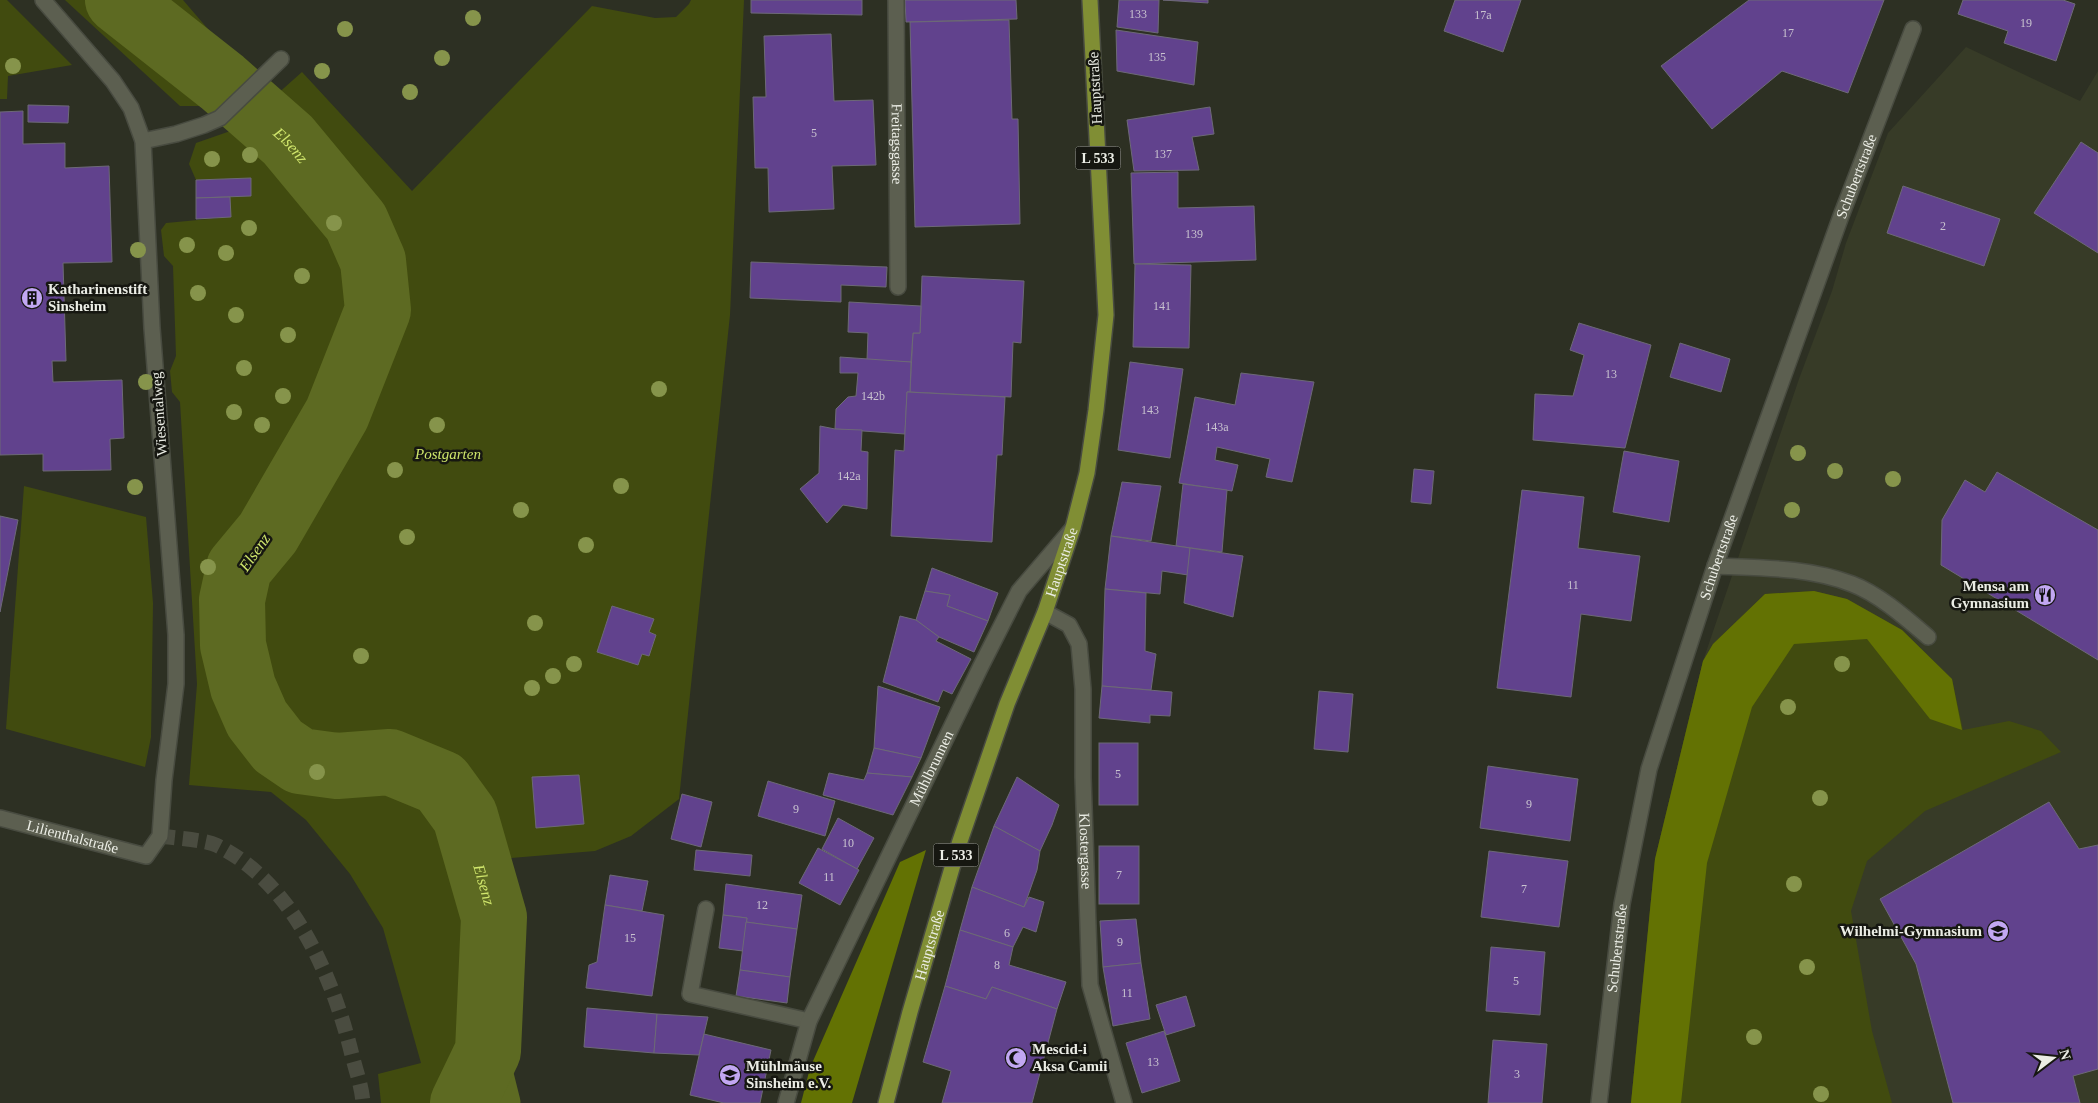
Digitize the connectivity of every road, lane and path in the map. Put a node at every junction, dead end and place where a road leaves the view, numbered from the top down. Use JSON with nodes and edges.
{"nodes":[{"id":1,"x":43,"y":0,"type":"edge"},
{"id":2,"x":896,"y":0,"type":"edge"},
{"id":3,"x":1090,"y":0,"type":"edge"},
{"id":4,"x":1913,"y":29,"type":"dead end"},
{"id":5,"x":281,"y":59,"type":"dead end"},
{"id":6,"x":143,"y":141,"type":"junction"},
{"id":7,"x":898,"y":287,"type":"dead end"},
{"id":8,"x":1073,"y":528,"type":"junction"},
{"id":9,"x":1715,"y":566,"type":"junction"},
{"id":10,"x":1045,"y":612,"type":"junction"},
{"id":11,"x":1928,"y":637,"type":"dead end"},
{"id":12,"x":0,"y":818,"type":"edge"},
{"id":13,"x":146,"y":856,"type":"joint"},
{"id":14,"x":706,"y":909,"type":"dead end"},
{"id":15,"x":809,"y":1021,"type":"junction"},
{"id":16,"x":786,"y":1103,"type":"edge"},
{"id":17,"x":886,"y":1103,"type":"edge"},
{"id":18,"x":1124,"y":1103,"type":"edge"},
{"id":19,"x":1599,"y":1103,"type":"edge"}],
"edges":[{"from":1,"to":6,"type":"street","name":"Wiesentalweg"},
{"from":2,"to":7,"type":"street","name":"Freitagsgasse"},
{"from":3,"to":8,"type":"main road","name":"Hauptstraße","number":"L 533"},
{"from":4,"to":9,"type":"street","name":"Schubertstraße"},
{"from":5,"to":6,"type":"street"},
{"from":6,"to":13,"type":"street","name":"Wiesentalweg"},
{"from":8,"to":10,"type":"main road","name":"Hauptstraße","number":"L 533"},
{"from":8,"to":15,"type":"street","name":"Mühlbrunnen"},
{"from":9,"to":11,"type":"street"},
{"from":9,"to":19,"type":"street","name":"Schubertstraße"},
{"from":10,"to":17,"type":"main road","name":"Hauptstraße","number":"L 533"},
{"from":10,"to":18,"type":"street","name":"Klostergasse"},
{"from":12,"to":13,"type":"street","name":"Lilienthalstraße"},
{"from":14,"to":15,"type":"street"},
{"from":15,"to":16,"type":"street","name":"Mühlbrunnen"}]}
